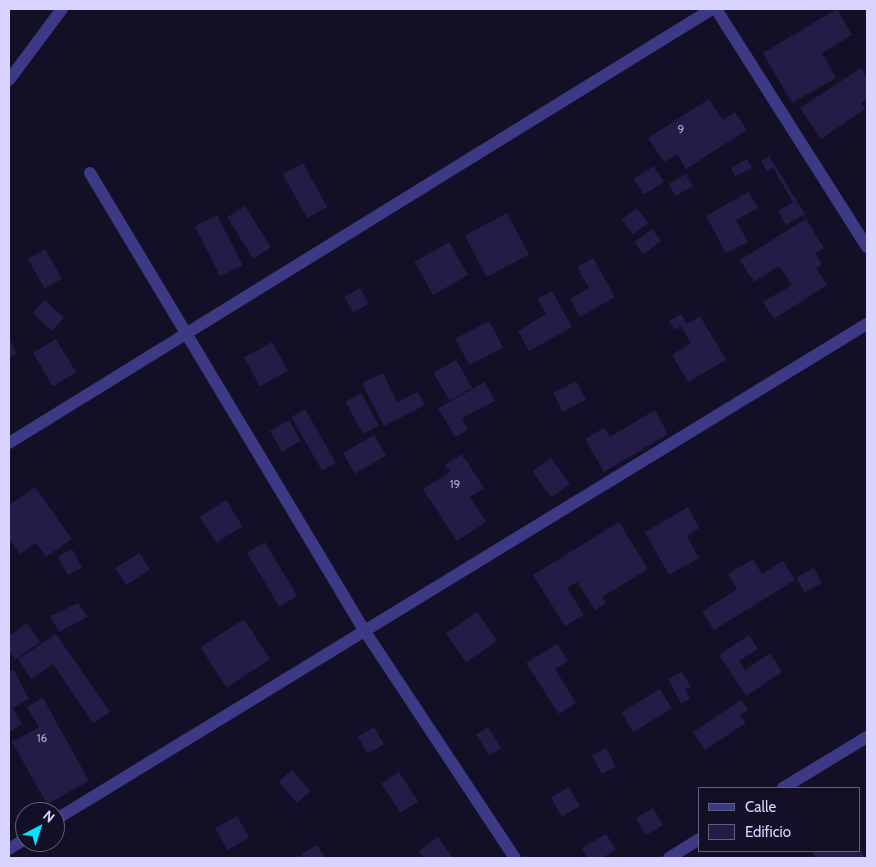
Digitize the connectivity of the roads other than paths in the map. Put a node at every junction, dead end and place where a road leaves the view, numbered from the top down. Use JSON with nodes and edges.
{"nodes":[{"id":1,"x":62,"y":9,"type":"edge"},
{"id":2,"x":714,"y":9,"type":"edge"},
{"id":3,"x":9,"y":80,"type":"edge"},
{"id":4,"x":90,"y":173,"type":"dead end"},
{"id":5,"x":867,"y":247,"type":"edge"},
{"id":6,"x":867,"y":324,"type":"edge"},
{"id":7,"x":186,"y":333,"type":"junction"},
{"id":8,"x":9,"y":443,"type":"edge"},
{"id":9,"x":364,"y":630,"type":"junction"},
{"id":10,"x":867,"y":737,"type":"edge"},
{"id":11,"x":785,"y":787,"type":"edge"},
{"id":12,"x":65,"y":814,"type":"edge"},
{"id":13,"x":698,"y":841,"type":"edge"},
{"id":14,"x":515,"y":858,"type":"edge"},
{"id":15,"x":669,"y":858,"type":"edge"}],
"edges":[{"from":1,"to":3,"type":"street"},
{"from":2,"to":5,"type":"street"},
{"from":2,"to":7,"type":"street"},
{"from":4,"to":7,"type":"street"},
{"from":6,"to":9,"type":"street"},
{"from":7,"to":8,"type":"street"},
{"from":7,"to":9,"type":"street"},
{"from":9,"to":12,"type":"street"},
{"from":9,"to":14,"type":"street"},
{"from":10,"to":11,"type":"street"},
{"from":13,"to":15,"type":"street"}]}
